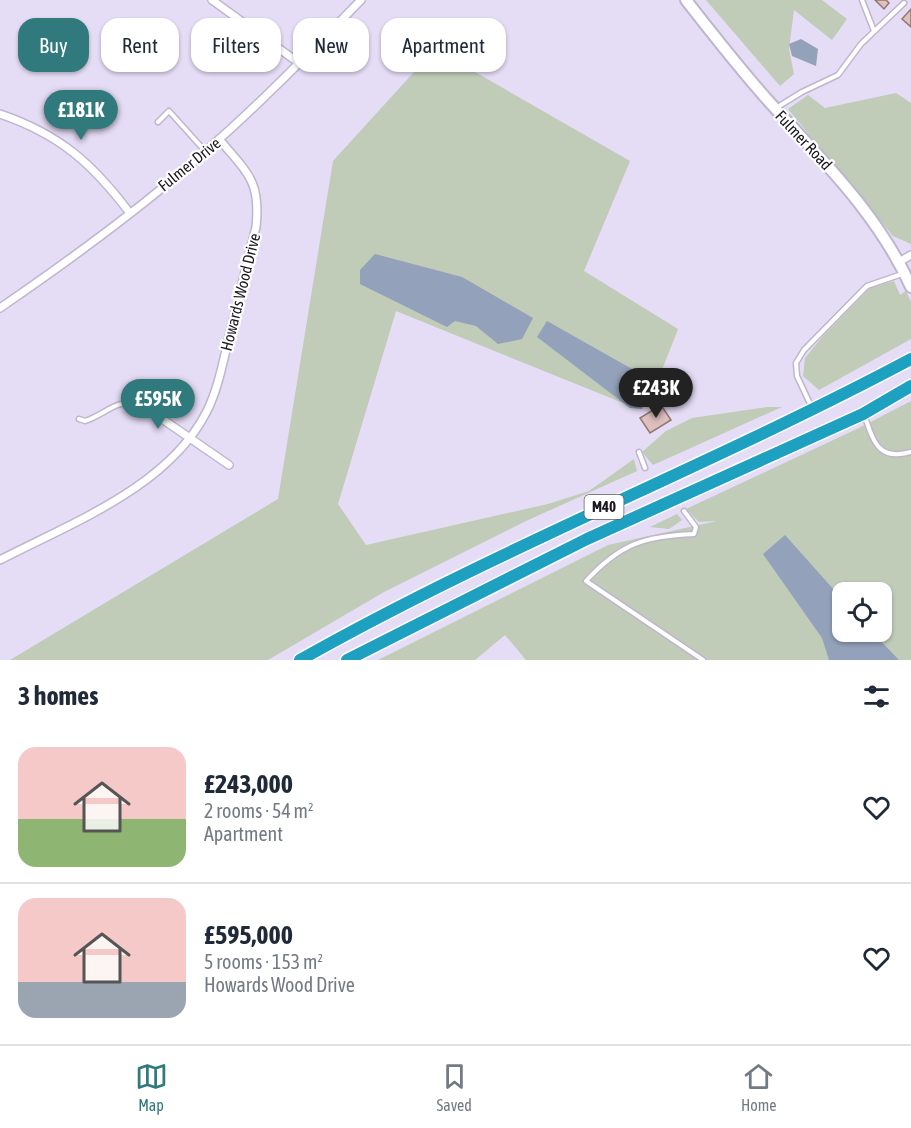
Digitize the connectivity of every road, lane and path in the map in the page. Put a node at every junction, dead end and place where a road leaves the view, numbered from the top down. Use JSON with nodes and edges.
{"nodes":[{"id":1,"x":212,"y":0,"type":"edge"},
{"id":2,"x":361,"y":0,"type":"edge"},
{"id":3,"x":686,"y":0,"type":"edge"},
{"id":4,"x":862,"y":0,"type":"edge"},
{"id":5,"x":904,"y":3,"type":"dead end"},
{"id":6,"x":343,"y":18,"type":"edge"},
{"id":7,"x":874,"y":32,"type":"junction"},
{"id":8,"x":293,"y":59,"type":"edge"},
{"id":9,"x":293,"y":69,"type":"edge"},
{"id":10,"x":775,"y":108,"type":"junction"},
{"id":11,"x":0,"y":114,"type":"edge"},
{"id":12,"x":158,"y":122,"type":"dead end"},
{"id":13,"x":219,"y":139,"type":"junction"},
{"id":14,"x":205,"y":152,"type":"junction"},
{"id":15,"x":129,"y":212,"type":"junction"},
{"id":16,"x":911,"y":255,"type":"edge"},
{"id":17,"x":899,"y":262,"type":"junction"},
{"id":18,"x":904,"y":273,"type":"junction"},
{"id":19,"x":911,"y":287,"type":"edge"},
{"id":20,"x":0,"y":308,"type":"edge"},
{"id":21,"x":911,"y":359,"type":"edge"},
{"id":22,"x":911,"y":386,"type":"edge"},
{"id":23,"x":139,"y":403,"type":"joint"},
{"id":24,"x":813,"y":411,"type":"junction"},
{"id":25,"x":864,"y":414,"type":"junction"},
{"id":26,"x":79,"y":418,"type":"dead end"},
{"id":27,"x":190,"y":437,"type":"junction"},
{"id":28,"x":639,"y":452,"type":"dead end"},
{"id":29,"x":911,"y":452,"type":"edge"},
{"id":30,"x":229,"y":465,"type":"dead end"},
{"id":31,"x":645,"y":468,"type":"dead end"},
{"id":32,"x":684,"y":511,"type":"dead end"},
{"id":33,"x":0,"y":560,"type":"edge"},
{"id":34,"x":300,"y":660,"type":"edge"},
{"id":35,"x":347,"y":660,"type":"edge"},
{"id":36,"x":703,"y":660,"type":"edge"}],
"edges":[{"from":1,"to":8,"type":"street"},
{"from":2,"to":6,"type":"street","name":"Fulmer Drive"},
{"from":3,"to":10,"type":"street","name":"Fulmer Road"},
{"from":4,"to":7,"type":"lane"},
{"from":5,"to":7,"type":"lane"},
{"from":7,"to":10,"type":"lane"},
{"from":9,"to":13,"type":"street","name":"Fulmer Drive"},
{"from":10,"to":17,"type":"street","name":"Fulmer Road"},
{"from":11,"to":15,"type":"street"},
{"from":12,"to":14,"type":"lane"},
{"from":13,"to":14,"type":"street","name":"Fulmer Drive"},
{"from":13,"to":27,"type":"street","name":"Howards Wood Drive"},
{"from":14,"to":15,"type":"street","name":"Fulmer Drive"},
{"from":15,"to":20,"type":"street","name":"Fulmer Drive"},
{"from":16,"to":17,"type":"street"},
{"from":17,"to":18,"type":"street","name":"Fulmer Road"},
{"from":18,"to":19,"type":"street","name":"Fulmer Road"},
{"from":18,"to":24,"type":"lane"},
{"from":21,"to":24,"type":"highway","number":"M40"},
{"from":22,"to":25,"type":"highway","number":"M40"},
{"from":23,"to":26,"type":"lane"},
{"from":23,"to":27,"type":"street"},
{"from":24,"to":34,"type":"highway","number":"M40"},
{"from":25,"to":29,"type":"lane"},
{"from":25,"to":35,"type":"highway","number":"M40"},
{"from":27,"to":30,"type":"street"},
{"from":27,"to":33,"type":"street","name":"Howards Wood Drive"},
{"from":28,"to":31,"type":"lane"},
{"from":32,"to":36,"type":"lane"}]}
